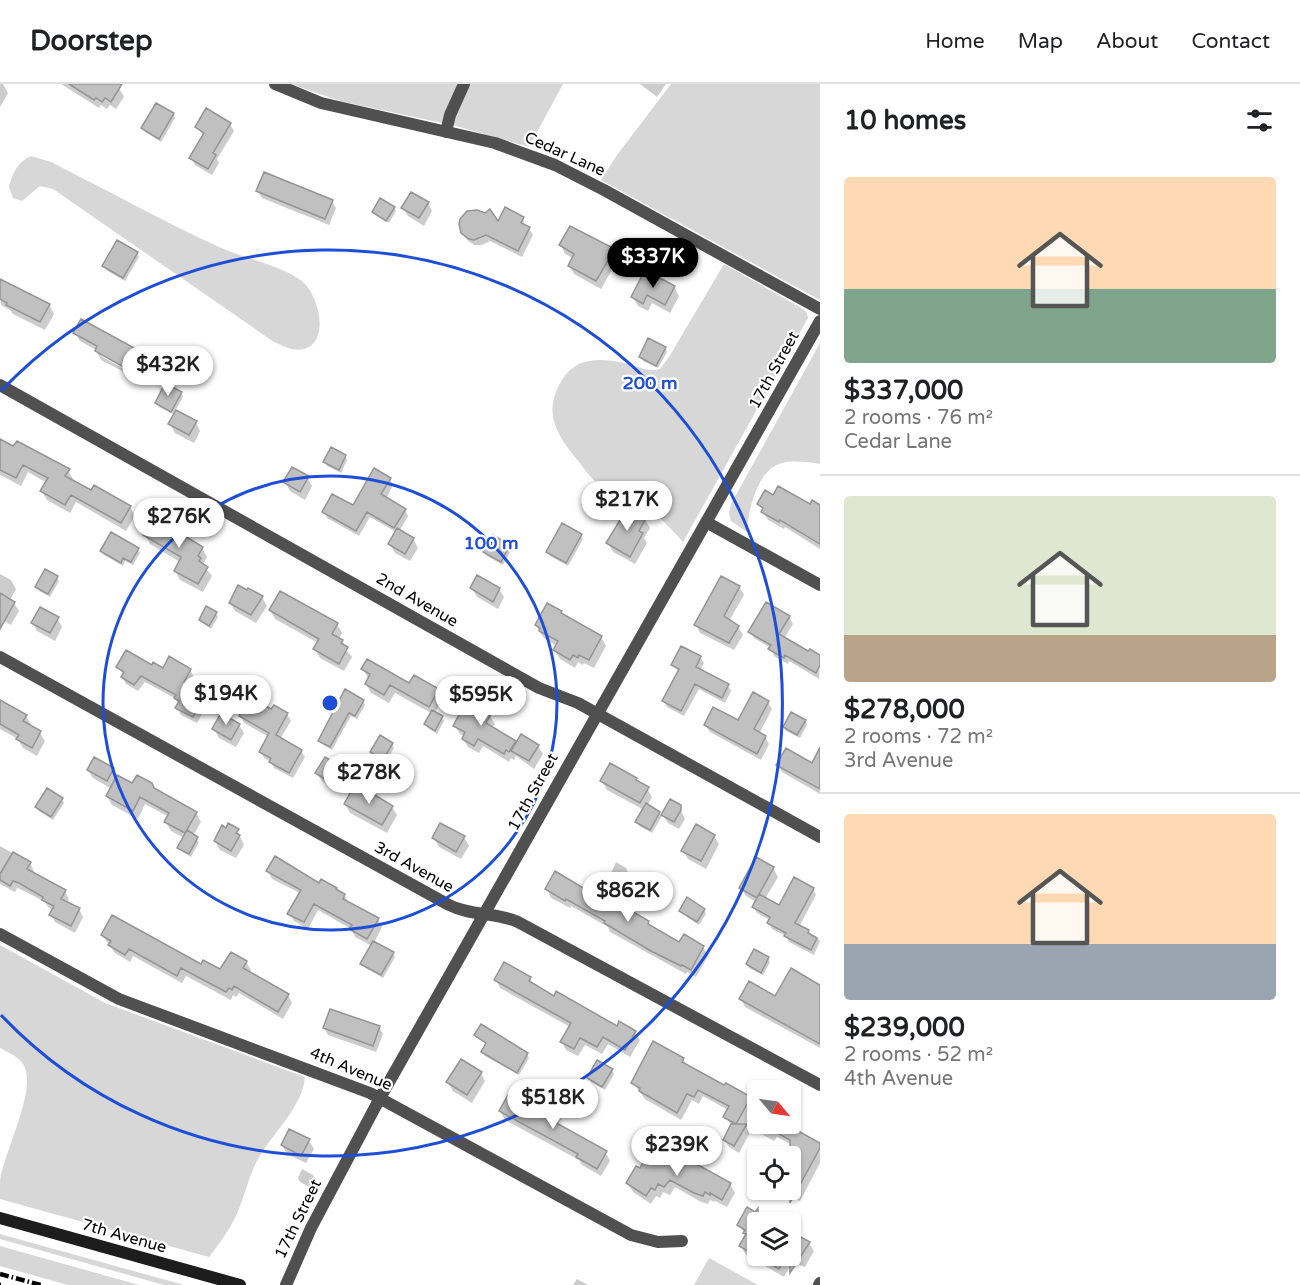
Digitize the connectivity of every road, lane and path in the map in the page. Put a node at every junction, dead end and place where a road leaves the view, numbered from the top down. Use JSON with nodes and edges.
{"nodes":[{"id":1,"x":275,"y":84,"type":"edge"},
{"id":2,"x":464,"y":84,"type":"edge"},
{"id":3,"x":446,"y":132,"type":"junction"},
{"id":4,"x":820,"y":309,"type":"edge"},
{"id":5,"x":820,"y":321,"type":"edge"},
{"id":6,"x":0,"y":385,"type":"edge"},
{"id":7,"x":706,"y":522,"type":"junction"},
{"id":8,"x":820,"y":585,"type":"edge"},
{"id":9,"x":0,"y":657,"type":"edge"},
{"id":10,"x":596,"y":714,"type":"junction"},
{"id":11,"x":820,"y":837,"type":"edge"},
{"id":12,"x":484,"y":913,"type":"junction"},
{"id":13,"x":0,"y":934,"type":"edge"},
{"id":14,"x":820,"y":1085,"type":"edge"},
{"id":15,"x":380,"y":1098,"type":"junction"},
{"id":16,"x":0,"y":1218,"type":"edge"},
{"id":17,"x":682,"y":1241,"type":"dead end"},
{"id":18,"x":240,"y":1285,"type":"edge"},
{"id":19,"x":286,"y":1285,"type":"edge"}],
"edges":[{"from":1,"to":3,"type":"street","name":"Cedar Lane"},
{"from":2,"to":3,"type":"street"},
{"from":3,"to":4,"type":"street","name":"Cedar Lane"},
{"from":5,"to":7,"type":"street","name":"17th Street"},
{"from":6,"to":10,"type":"street","name":"2nd Avenue"},
{"from":7,"to":8,"type":"street"},
{"from":7,"to":10,"type":"street","name":"17th Street"},
{"from":9,"to":12,"type":"street","name":"3rd Avenue"},
{"from":10,"to":11,"type":"street","name":"2nd Avenue"},
{"from":10,"to":12,"type":"street","name":"17th Street"},
{"from":12,"to":14,"type":"street","name":"3rd Avenue"},
{"from":12,"to":15,"type":"street","name":"17th Street"},
{"from":13,"to":15,"type":"street","name":"4th Avenue"},
{"from":15,"to":17,"type":"street","name":"4th Avenue"},
{"from":15,"to":19,"type":"street","name":"17th Street"},
{"from":16,"to":18,"type":"street","name":"7th Avenue"}]}
